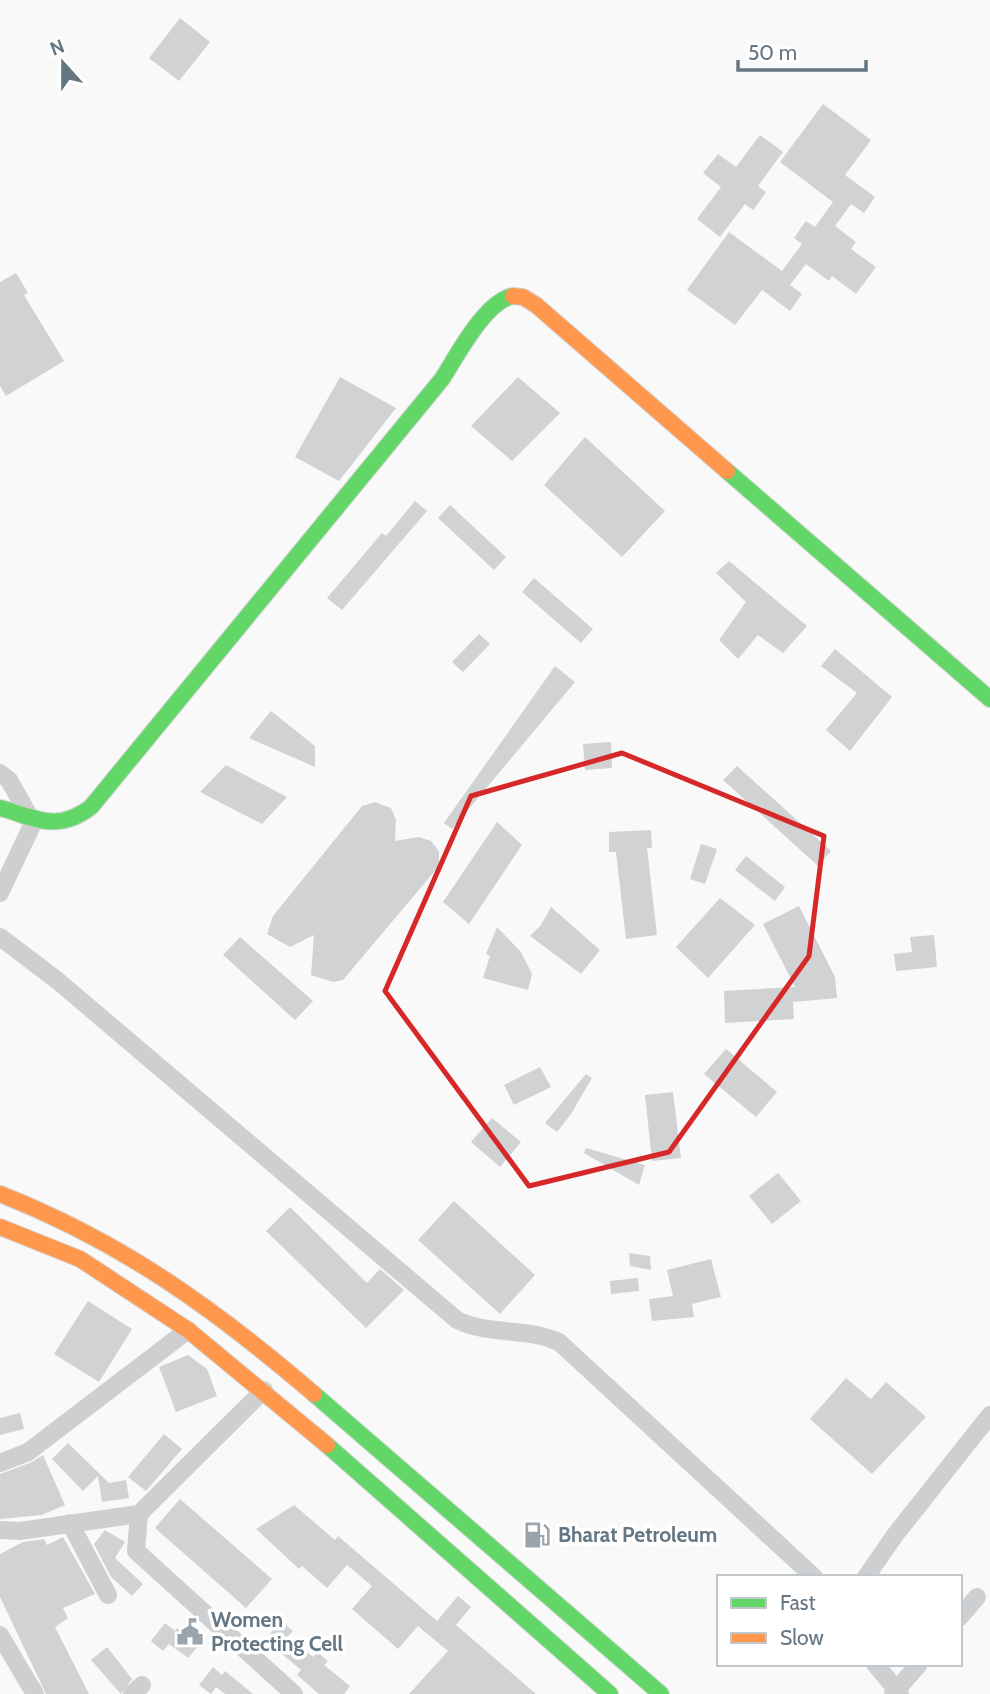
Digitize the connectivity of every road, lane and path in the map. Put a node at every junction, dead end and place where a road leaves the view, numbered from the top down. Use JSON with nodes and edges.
{"nodes":[{"id":1,"x":990,"y":699,"type":"edge"},
{"id":2,"x":0,"y":773,"type":"edge"},
{"id":3,"x":0,"y":808,"type":"edge"},
{"id":4,"x":32,"y":817,"type":"junction"},
{"id":5,"x":0,"y":893,"type":"edge"},
{"id":6,"x":0,"y":937,"type":"edge"},
{"id":7,"x":0,"y":1194,"type":"edge"},
{"id":8,"x":0,"y":1227,"type":"edge"},
{"id":9,"x":188,"y":1331,"type":"junction"},
{"id":10,"x":264,"y":1390,"type":"junction"},
{"id":11,"x":990,"y":1415,"type":"edge"},
{"id":12,"x":340,"y":1416,"type":"junction"},
{"id":13,"x":317,"y":1437,"type":"junction"},
{"id":14,"x":0,"y":1463,"type":"edge"},
{"id":15,"x":139,"y":1514,"type":"junction"},
{"id":16,"x":69,"y":1523,"type":"junction"},
{"id":17,"x":0,"y":1530,"type":"edge"},
{"id":18,"x":812,"y":1575,"type":"edge"},
{"id":19,"x":867,"y":1575,"type":"edge"},
{"id":20,"x":108,"y":1595,"type":"dead end"},
{"id":21,"x":977,"y":1597,"type":"dead end"},
{"id":22,"x":962,"y":1615,"type":"edge"},
{"id":23,"x":0,"y":1635,"type":"edge"},
{"id":24,"x":877,"y":1666,"type":"edge"},
{"id":25,"x":917,"y":1666,"type":"edge"},
{"id":26,"x":600,"y":1691,"type":"edge"},
{"id":27,"x":897,"y":1693,"type":"edge"},
{"id":28,"x":35,"y":1694,"type":"edge"},
{"id":29,"x":294,"y":1694,"type":"edge"},
{"id":30,"x":661,"y":1694,"type":"edge"}],
"edges":[{"from":1,"to":4,"type":"main road"},
{"from":2,"to":4,"type":"street"},
{"from":3,"to":4,"type":"main road"},
{"from":4,"to":5,"type":"street"},
{"from":6,"to":18,"type":"street"},
{"from":7,"to":12,"type":"main road"},
{"from":8,"to":9,"type":"main road"},
{"from":9,"to":10,"type":"main road"},
{"from":9,"to":14,"type":"street"},
{"from":10,"to":13,"type":"main road"},
{"from":10,"to":15,"type":"street"},
{"from":11,"to":19,"type":"street"},
{"from":12,"to":13,"type":"main road"},
{"from":12,"to":30,"type":"main road"},
{"from":13,"to":26,"type":"main road"},
{"from":15,"to":16,"type":"street"},
{"from":15,"to":29,"type":"street"},
{"from":16,"to":17,"type":"street"},
{"from":16,"to":20,"type":"street"},
{"from":21,"to":22,"type":"street"},
{"from":23,"to":28,"type":"street"},
{"from":24,"to":27,"type":"street"},
{"from":25,"to":27,"type":"street"}]}
